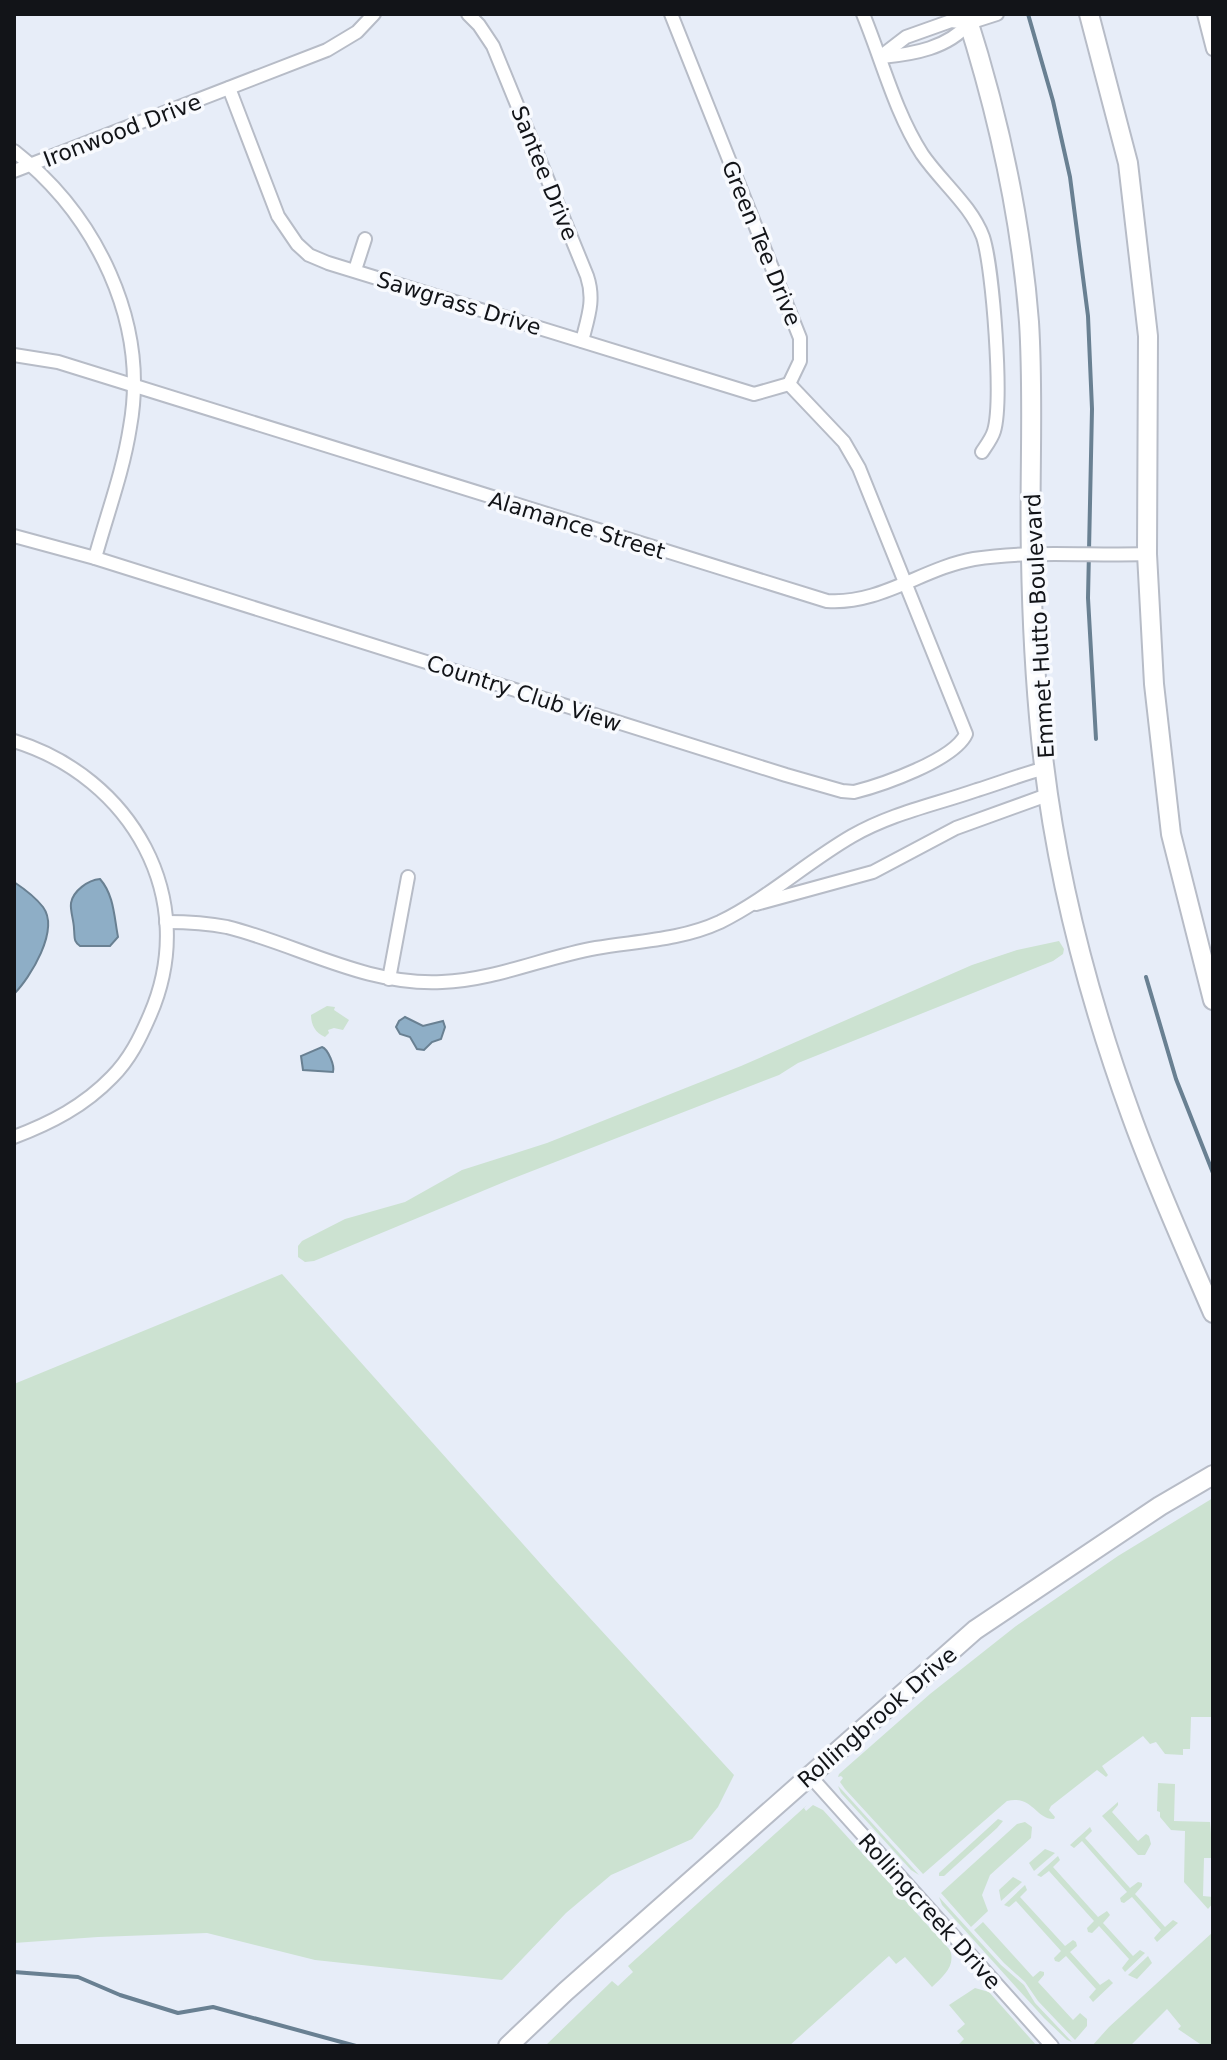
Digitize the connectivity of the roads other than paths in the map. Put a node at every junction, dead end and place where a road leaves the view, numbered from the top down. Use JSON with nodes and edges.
{"nodes":[{"id":1,"x":374,"y":14,"type":"edge"},
{"id":2,"x":468,"y":14,"type":"edge"},
{"id":3,"x":671,"y":14,"type":"edge"},
{"id":4,"x":863,"y":14,"type":"edge"},
{"id":5,"x":997,"y":14,"type":"edge"},
{"id":6,"x":1089,"y":14,"type":"edge"},
{"id":7,"x":1204,"y":14,"type":"edge"},
{"id":8,"x":968,"y":18,"type":"edge"},
{"id":9,"x":1213,"y":49,"type":"edge"},
{"id":10,"x":880,"y":57,"type":"junction"},
{"id":11,"x":229,"y":88,"type":"junction"},
{"id":12,"x":14,"y":151,"type":"edge"},
{"id":13,"x":31,"y":165,"type":"junction"},
{"id":14,"x":14,"y":171,"type":"edge"},
{"id":15,"x":365,"y":239,"type":"dead end"},
{"id":16,"x":355,"y":270,"type":"junction"},
{"id":17,"x":582,"y":341,"type":"junction"},
{"id":18,"x":14,"y":355,"type":"edge"},
{"id":19,"x":789,"y":384,"type":"junction"},
{"id":20,"x":134,"y":387,"type":"junction"},
{"id":21,"x":982,"y":452,"type":"dead end"},
{"id":22,"x":14,"y":536,"type":"edge"},
{"id":23,"x":1147,"y":554,"type":"junction"},
{"id":24,"x":1031,"y":556,"type":"junction"},
{"id":25,"x":95,"y":558,"type":"junction"},
{"id":26,"x":906,"y":583,"type":"junction"},
{"id":27,"x":14,"y":741,"type":"edge"},
{"id":28,"x":1046,"y":768,"type":"junction"},
{"id":29,"x":1050,"y":794,"type":"junction"},
{"id":30,"x":408,"y":877,"type":"dead end"},
{"id":31,"x":749,"y":906,"type":"junction"},
{"id":32,"x":166,"y":922,"type":"junction"},
{"id":33,"x":389,"y":979,"type":"junction"},
{"id":34,"x":1213,"y":1000,"type":"edge"},
{"id":35,"x":14,"y":1137,"type":"edge"},
{"id":36,"x":1213,"y":1313,"type":"edge"},
{"id":37,"x":1213,"y":1475,"type":"edge"},
{"id":38,"x":810,"y":1776,"type":"junction"},
{"id":39,"x":508,"y":2046,"type":"edge"},
{"id":40,"x":1052,"y":2046,"type":"edge"}],
"edges":[{"from":1,"to":11,"type":"street","name":"Ironwood Drive"},
{"from":2,"to":17,"type":"street","name":"Santee Drive"},
{"from":3,"to":19,"type":"street","name":"Green Tee Drive"},
{"from":4,"to":10,"type":"street"},
{"from":5,"to":8,"type":"street"},
{"from":6,"to":23,"type":"street"},
{"from":7,"to":9,"type":"street"},
{"from":8,"to":10,"type":"street"},
{"from":8,"to":24,"type":"street","name":"Emmet Hutto Boulevard"},
{"from":10,"to":21,"type":"street"},
{"from":11,"to":13,"type":"street","name":"Ironwood Drive"},
{"from":11,"to":16,"type":"street","name":"Sawgrass Drive"},
{"from":12,"to":13,"type":"street"},
{"from":13,"to":14,"type":"street","name":"Ironwood Drive"},
{"from":13,"to":20,"type":"street"},
{"from":15,"to":16,"type":"street"},
{"from":16,"to":17,"type":"street","name":"Sawgrass Drive"},
{"from":17,"to":19,"type":"street","name":"Sawgrass Drive"},
{"from":18,"to":20,"type":"street","name":"Alamance Street"},
{"from":19,"to":26,"type":"street"},
{"from":20,"to":25,"type":"street"},
{"from":20,"to":26,"type":"street","name":"Alamance Street"},
{"from":22,"to":25,"type":"street","name":"Country Club View"},
{"from":23,"to":24,"type":"street","name":"Alamance Street"},
{"from":23,"to":34,"type":"street"},
{"from":24,"to":26,"type":"street","name":"Alamance Street"},
{"from":24,"to":28,"type":"street","name":"Emmet Hutto Boulevard"},
{"from":25,"to":26,"type":"street","name":"Country Club View"},
{"from":27,"to":32,"type":"street"},
{"from":28,"to":29,"type":"street","name":"Emmet Hutto Boulevard"},
{"from":28,"to":31,"type":"street"},
{"from":29,"to":31,"type":"street"},
{"from":29,"to":36,"type":"street","name":"Emmet Hutto Boulevard"},
{"from":30,"to":33,"type":"street"},
{"from":31,"to":33,"type":"street"},
{"from":32,"to":33,"type":"street"},
{"from":32,"to":35,"type":"street"},
{"from":37,"to":38,"type":"street","name":"Rollingbrook Drive"},
{"from":38,"to":39,"type":"street","name":"Rollingbrook Drive"},
{"from":38,"to":40,"type":"street","name":"Rollingcreek Drive"}]}
